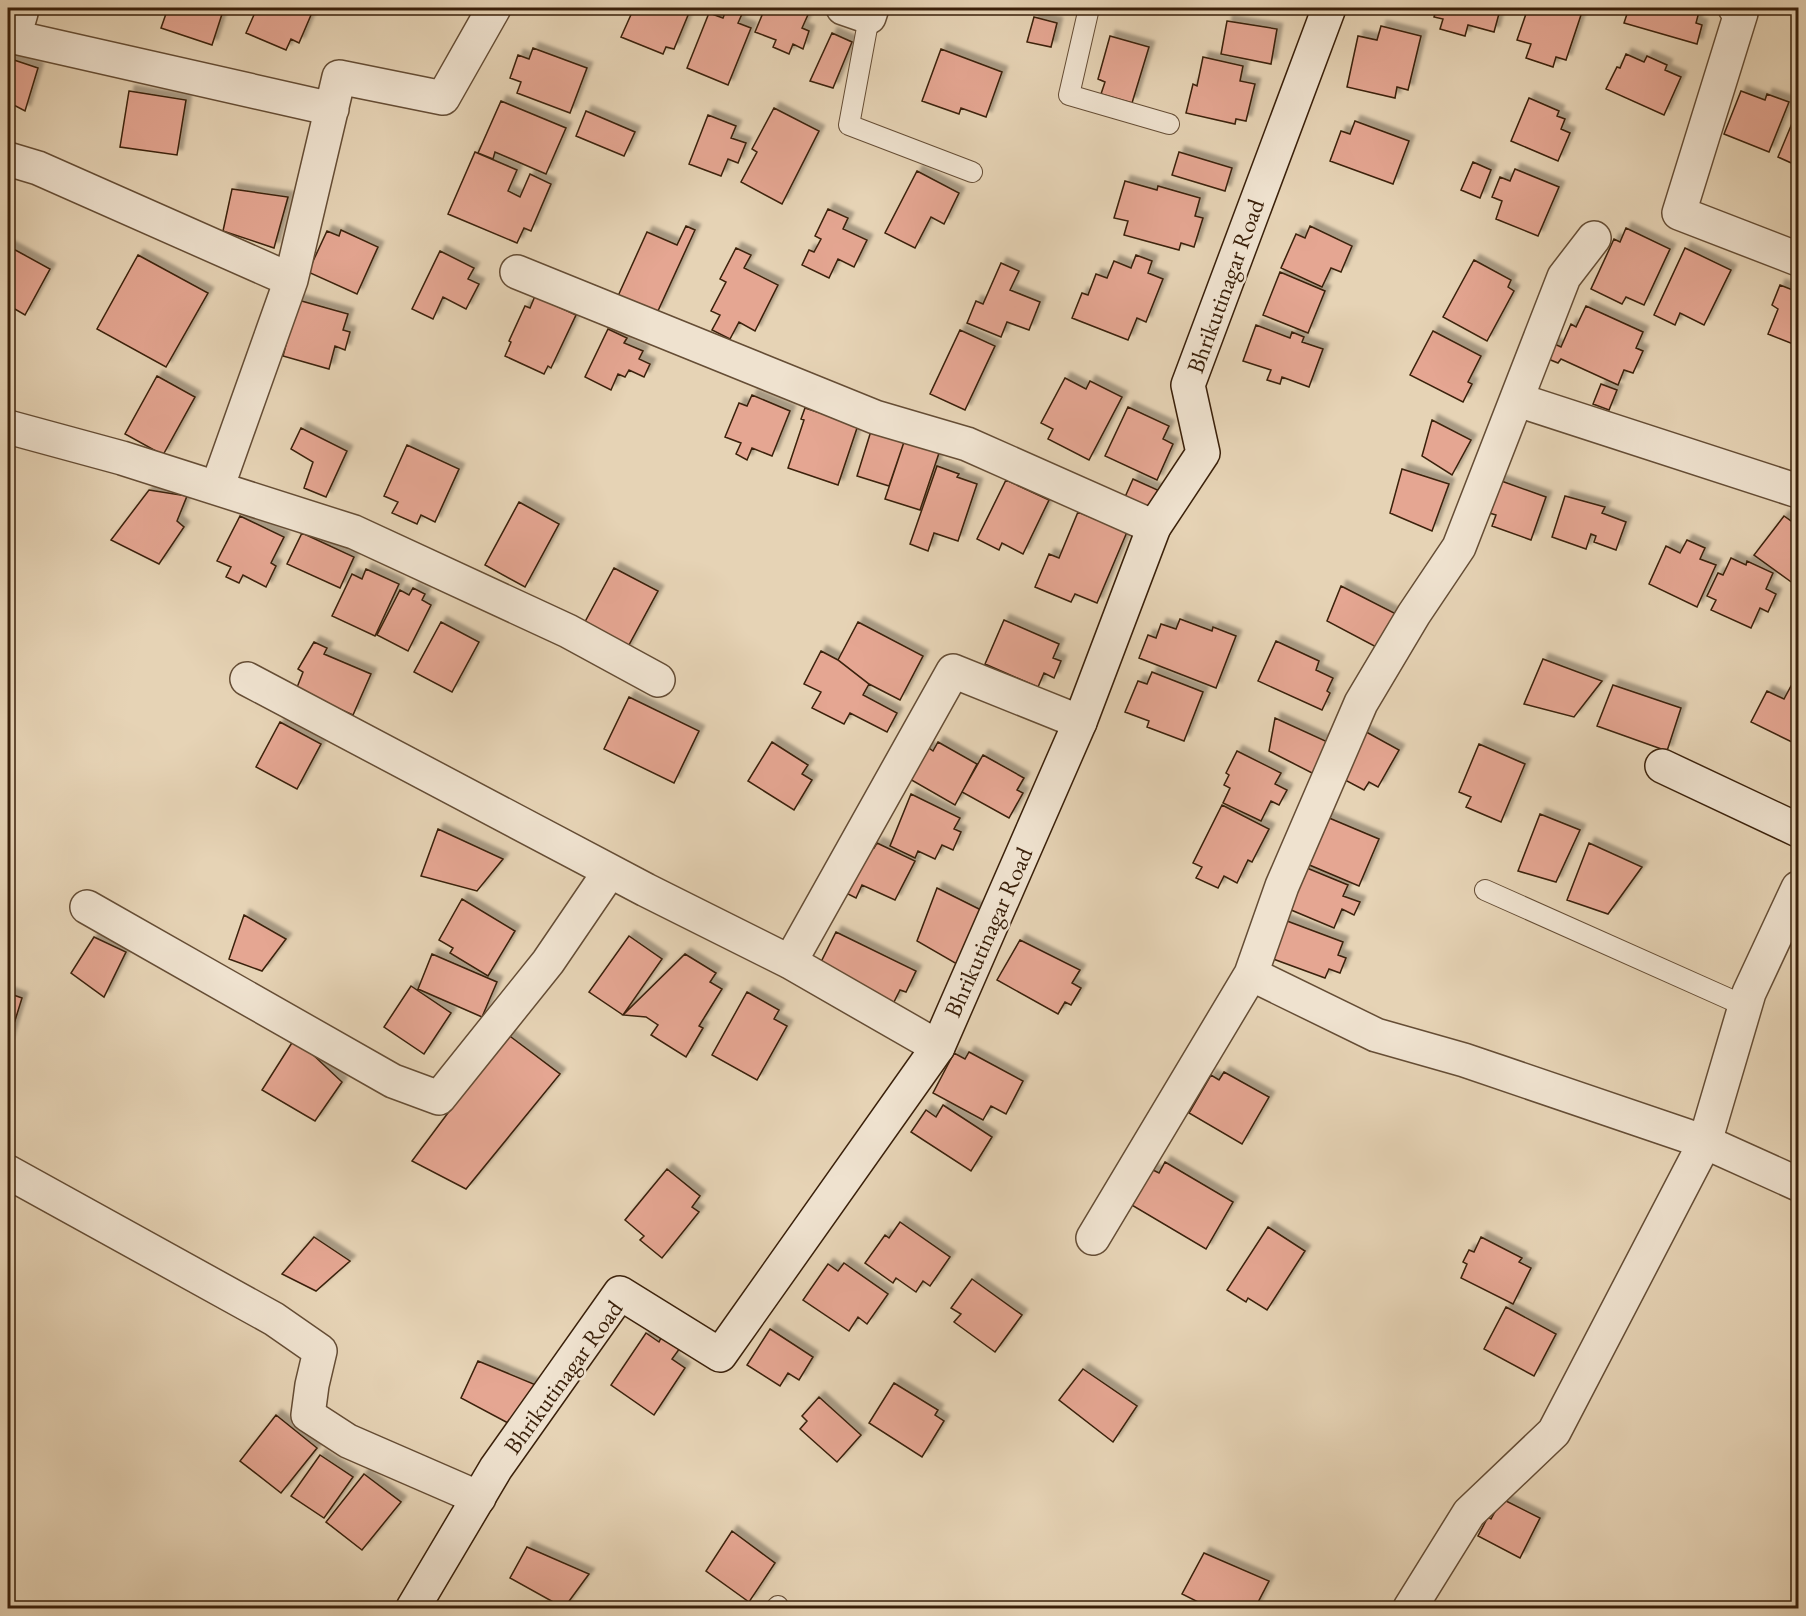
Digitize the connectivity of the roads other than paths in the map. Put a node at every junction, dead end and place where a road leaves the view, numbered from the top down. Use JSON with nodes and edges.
{"nodes":[{"id":1,"x":494,"y":8,"type":"edge"},
{"id":2,"x":1089,"y":8,"type":"edge"},
{"id":3,"x":1329,"y":8,"type":"edge"},
{"id":4,"x":1735,"y":8,"type":"edge"},
{"id":5,"x":18,"y":9,"type":"edge"},
{"id":6,"x":861,"y":10,"type":"edge"},
{"id":7,"x":332,"y":109,"type":"junction"},
{"id":8,"x":1168,"y":124,"type":"dead end"},
{"id":9,"x":8,"y":159,"type":"edge"},
{"id":10,"x":972,"y":172,"type":"dead end"},
{"id":11,"x":1594,"y":238,"type":"dead end"},
{"id":12,"x":1798,"y":259,"type":"edge"},
{"id":13,"x":517,"y":272,"type":"dead end"},
{"id":14,"x":291,"y":280,"type":"junction"},
{"id":15,"x":1518,"y":400,"type":"junction"},
{"id":16,"x":8,"y":427,"type":"edge"},
{"id":17,"x":217,"y":488,"type":"junction"},
{"id":18,"x":1798,"y":491,"type":"edge"},
{"id":19,"x":1154,"y":528,"type":"junction"},
{"id":20,"x":247,"y":679,"type":"dead end"},
{"id":21,"x":658,"y":680,"type":"dead end"},
{"id":22,"x":1080,"y":722,"type":"junction"},
{"id":23,"x":1662,"y":766,"type":"dead end"},
{"id":24,"x":1798,"y":830,"type":"edge"},
{"id":25,"x":610,"y":871,"type":"junction"},
{"id":26,"x":1798,"y":888,"type":"edge"},
{"id":27,"x":1485,"y":890,"type":"dead end"},
{"id":28,"x":87,"y":907,"type":"dead end"},
{"id":29,"x":790,"y":962,"type":"junction"},
{"id":30,"x":1251,"y":974,"type":"junction"},
{"id":31,"x":1749,"y":993,"type":"junction"},
{"id":32,"x":938,"y":1047,"type":"junction"},
{"id":33,"x":1705,"y":1142,"type":"junction"},
{"id":34,"x":8,"y":1172,"type":"edge"},
{"id":35,"x":1798,"y":1184,"type":"edge"},
{"id":36,"x":1094,"y":1238,"type":"dead end"},
{"id":37,"x":479,"y":1498,"type":"junction"},
{"id":38,"x":413,"y":1608,"type":"edge"},
{"id":39,"x":1410,"y":1608,"type":"edge"}],
"edges":[{"from":1,"to":7,"type":"street"},
{"from":2,"to":8,"type":"lane"},
{"from":3,"to":19,"type":"street","name":"Bhrikutinagar Road"},
{"from":4,"to":12,"type":"street"},
{"from":5,"to":7,"type":"street"},
{"from":6,"to":10,"type":"lane"},
{"from":7,"to":14,"type":"street"},
{"from":9,"to":14,"type":"street"},
{"from":11,"to":15,"type":"street"},
{"from":13,"to":19,"type":"street"},
{"from":14,"to":17,"type":"street"},
{"from":15,"to":18,"type":"street"},
{"from":15,"to":30,"type":"street"},
{"from":16,"to":17,"type":"street"},
{"from":17,"to":21,"type":"street"},
{"from":19,"to":22,"type":"street","name":"Bhrikutinagar Road"},
{"from":20,"to":25,"type":"street"},
{"from":22,"to":29,"type":"street"},
{"from":22,"to":32,"type":"street","name":"Bhrikutinagar Road"},
{"from":23,"to":24,"type":"street"},
{"from":25,"to":28,"type":"street"},
{"from":25,"to":29,"type":"street"},
{"from":26,"to":31,"type":"street"},
{"from":27,"to":31,"type":"lane"},
{"from":29,"to":32,"type":"street"},
{"from":30,"to":33,"type":"street"},
{"from":30,"to":36,"type":"street"},
{"from":31,"to":33,"type":"street"},
{"from":32,"to":37,"type":"street","name":"Bhrikutinagar Road"},
{"from":33,"to":35,"type":"street"},
{"from":33,"to":39,"type":"street"},
{"from":34,"to":37,"type":"street"},
{"from":37,"to":38,"type":"street","name":"Bhrikutinagar Road"}]}
